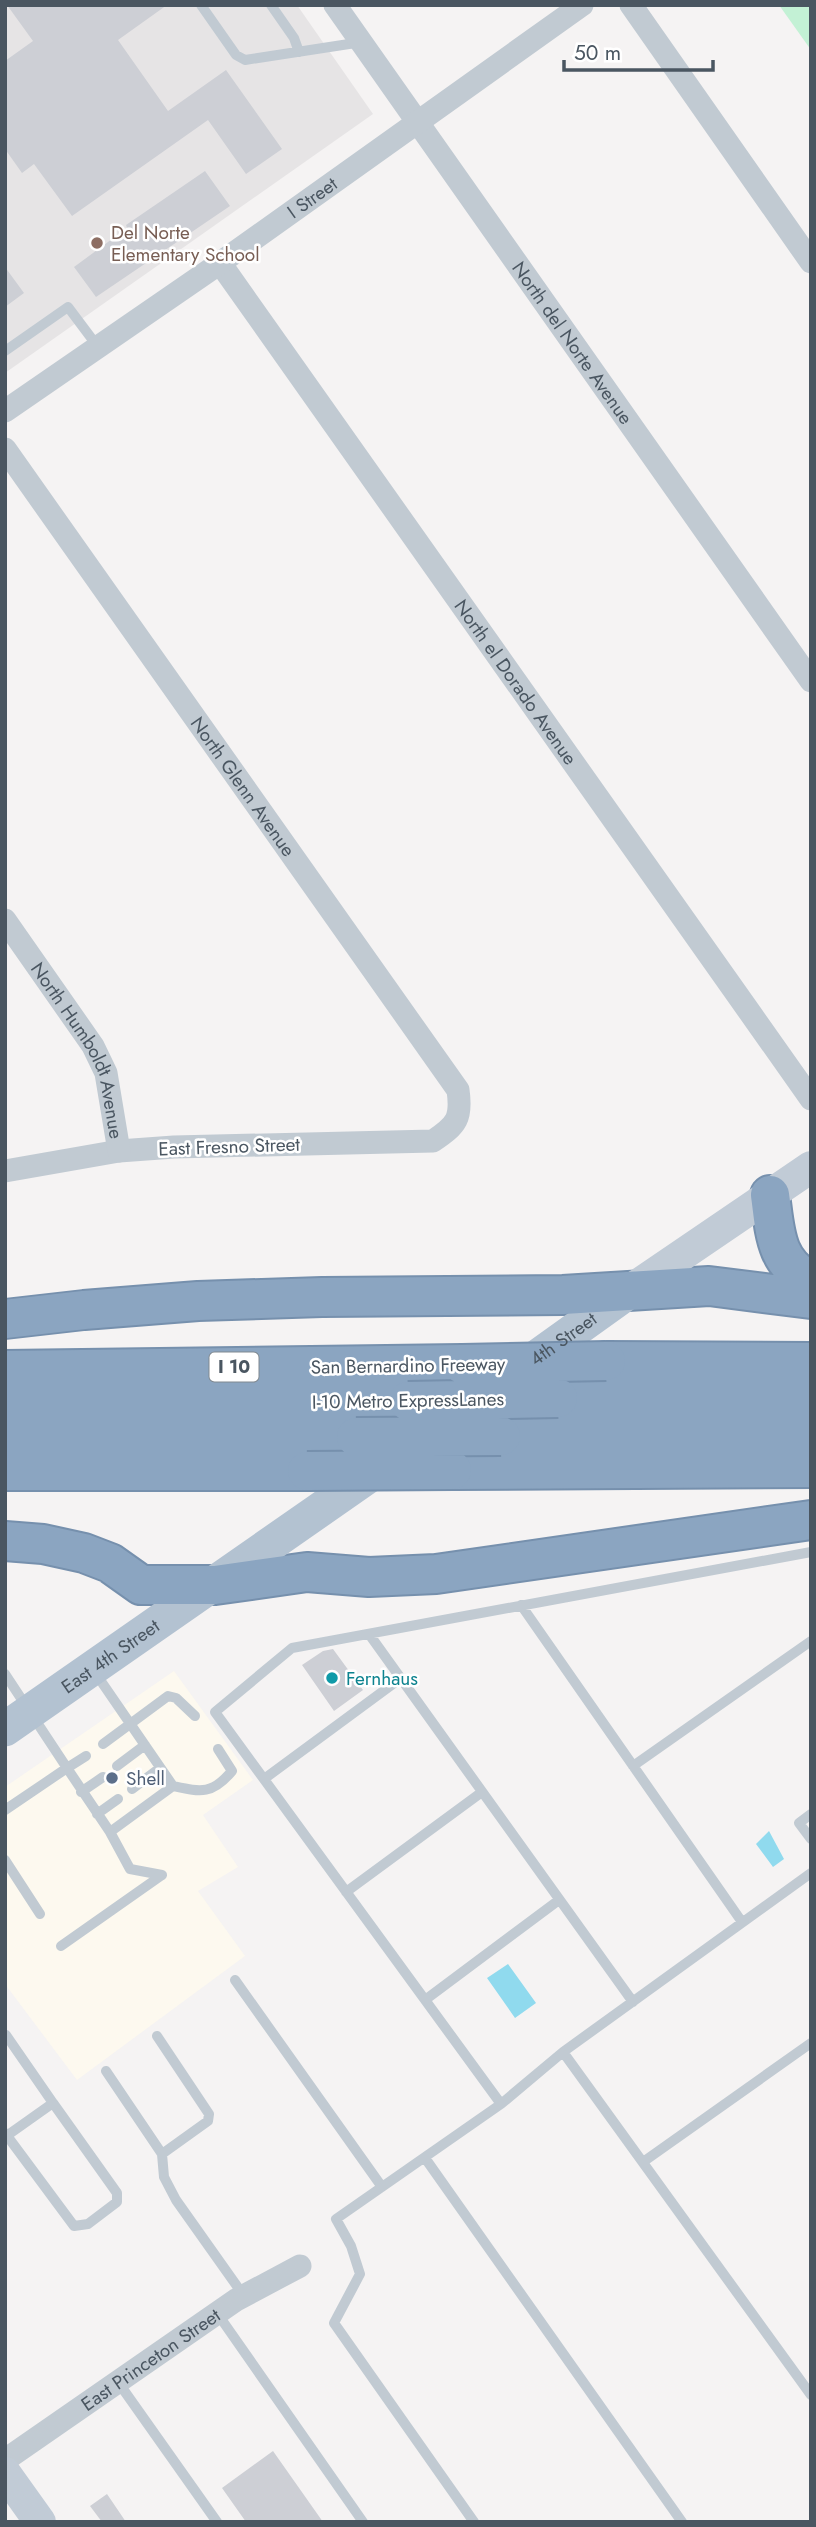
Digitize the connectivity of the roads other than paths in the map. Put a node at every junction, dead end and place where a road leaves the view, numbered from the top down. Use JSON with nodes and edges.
{"nodes":[{"id":1,"x":201,"y":5,"type":"edge"},
{"id":2,"x":271,"y":5,"type":"edge"},
{"id":3,"x":335,"y":5,"type":"edge"},
{"id":4,"x":582,"y":5,"type":"edge"},
{"id":5,"x":631,"y":5,"type":"edge"},
{"id":6,"x":362,"y":42,"type":"junction"},
{"id":7,"x":299,"y":52,"type":"junction"},
{"id":8,"x":418,"y":121,"type":"junction"},
{"id":9,"x":811,"y":262,"type":"edge"},
{"id":10,"x":220,"y":263,"type":"junction"},
{"id":11,"x":98,"y":347,"type":"junction"},
{"id":12,"x":5,"y":351,"type":"edge"},
{"id":13,"x":5,"y":411,"type":"edge"},
{"id":14,"x":5,"y":449,"type":"edge"},
{"id":15,"x":811,"y":681,"type":"edge"},
{"id":16,"x":5,"y":919,"type":"edge"},
{"id":17,"x":811,"y":1099,"type":"edge"},
{"id":18,"x":451,"y":1129,"type":"joint"},
{"id":19,"x":120,"y":1151,"type":"junction"},
{"id":20,"x":811,"y":1167,"type":"edge"},
{"id":21,"x":5,"y":1171,"type":"edge"},
{"id":22,"x":770,"y":1195,"type":"junction"},
{"id":23,"x":811,"y":1281,"type":"edge"},
{"id":24,"x":632,"y":1289,"type":"junction"},
{"id":25,"x":811,"y":1299,"type":"edge"},
{"id":26,"x":5,"y":1319,"type":"edge"},
{"id":27,"x":811,"y":1362,"type":"edge"},
{"id":28,"x":5,"y":1370,"type":"edge"},
{"id":29,"x":811,"y":1396,"type":"edge"},
{"id":30,"x":5,"y":1403,"type":"edge"},
{"id":31,"x":811,"y":1433,"type":"edge"},
{"id":32,"x":5,"y":1437,"type":"edge"},
{"id":33,"x":811,"y":1468,"type":"edge"},
{"id":34,"x":5,"y":1471,"type":"edge"},
{"id":35,"x":811,"y":1520,"type":"edge"},
{"id":36,"x":5,"y":1541,"type":"edge"},
{"id":37,"x":811,"y":1552,"type":"edge"},
{"id":38,"x":215,"y":1585,"type":"junction"},
{"id":39,"x":521,"y":1605,"type":"junction"},
{"id":40,"x":369,"y":1634,"type":"junction"},
{"id":41,"x":811,"y":1641,"type":"edge"},
{"id":42,"x":93,"y":1669,"type":"junction"},
{"id":43,"x":5,"y":1674,"type":"edge"},
{"id":44,"x":401,"y":1678,"type":"junction"},
{"id":45,"x":195,"y":1716,"type":"dead end"},
{"id":46,"x":18,"y":1720,"type":"edge"},
{"id":47,"x":131,"y":1724,"type":"junction"},
{"id":48,"x":103,"y":1744,"type":"dead end"},
{"id":49,"x":145,"y":1745,"type":"junction"},
{"id":50,"x":218,"y":1749,"type":"dead end"},
{"id":51,"x":86,"y":1756,"type":"dead end"},
{"id":52,"x":117,"y":1766,"type":"dead end"},
{"id":53,"x":633,"y":1766,"type":"junction"},
{"id":54,"x":67,"y":1768,"type":"junction"},
{"id":55,"x":160,"y":1768,"type":"junction"},
{"id":56,"x":103,"y":1777,"type":"dead end"},
{"id":57,"x":264,"y":1779,"type":"junction"},
{"id":58,"x":173,"y":1786,"type":"junction"},
{"id":59,"x":132,"y":1789,"type":"dead end"},
{"id":60,"x":81,"y":1792,"type":"junction"},
{"id":61,"x":482,"y":1793,"type":"junction"},
{"id":62,"x":118,"y":1799,"type":"dead end"},
{"id":63,"x":5,"y":1810,"type":"edge"},
{"id":64,"x":97,"y":1814,"type":"junction"},
{"id":65,"x":811,"y":1814,"type":"edge"},
{"id":66,"x":110,"y":1832,"type":"junction"},
{"id":67,"x":811,"y":1839,"type":"edge"},
{"id":68,"x":5,"y":1860,"type":"edge"},
{"id":69,"x":811,"y":1873,"type":"edge"},
{"id":70,"x":346,"y":1892,"type":"junction"},
{"id":71,"x":559,"y":1900,"type":"junction"},
{"id":72,"x":40,"y":1914,"type":"dead end"},
{"id":73,"x":742,"y":1922,"type":"junction"},
{"id":74,"x":61,"y":1946,"type":"dead end"},
{"id":75,"x":235,"y":1980,"type":"dead end"},
{"id":76,"x":425,"y":2000,"type":"junction"},
{"id":77,"x":633,"y":2001,"type":"junction"},
{"id":78,"x":6,"y":2035,"type":"edge"},
{"id":79,"x":157,"y":2036,"type":"dead end"},
{"id":80,"x":811,"y":2043,"type":"edge"},
{"id":81,"x":563,"y":2052,"type":"junction"},
{"id":82,"x":106,"y":2071,"type":"dead end"},
{"id":83,"x":53,"y":2103,"type":"junction"},
{"id":84,"x":501,"y":2104,"type":"junction"},
{"id":85,"x":6,"y":2135,"type":"edge"},
{"id":86,"x":162,"y":2154,"type":"junction"},
{"id":87,"x":425,"y":2158,"type":"junction"},
{"id":88,"x":643,"y":2162,"type":"junction"},
{"id":89,"x":382,"y":2187,"type":"junction"},
{"id":90,"x":300,"y":2266,"type":"dead end"},
{"id":91,"x":244,"y":2296,"type":"junction"},
{"id":92,"x":217,"y":2313,"type":"junction"},
{"id":93,"x":118,"y":2382,"type":"junction"},
{"id":94,"x":811,"y":2395,"type":"edge"},
{"id":95,"x":5,"y":2460,"type":"edge"},
{"id":96,"x":5,"y":2473,"type":"edge"},
{"id":97,"x":40,"y":2522,"type":"edge"},
{"id":98,"x":218,"y":2522,"type":"edge"},
{"id":99,"x":363,"y":2522,"type":"edge"},
{"id":100,"x":474,"y":2522,"type":"edge"},
{"id":101,"x":681,"y":2522,"type":"edge"}],
"edges":[{"from":1,"to":7,"type":"lane"},
{"from":2,"to":7,"type":"lane"},
{"from":3,"to":6,"type":"street","name":"North del Norte Avenue"},
{"from":4,"to":8,"type":"street","name":"I Street"},
{"from":5,"to":9,"type":"street"},
{"from":6,"to":7,"type":"lane"},
{"from":6,"to":8,"type":"street","name":"North del Norte Avenue"},
{"from":8,"to":10,"type":"street","name":"I Street"},
{"from":8,"to":15,"type":"street","name":"North del Norte Avenue"},
{"from":10,"to":11,"type":"street","name":"I Street"},
{"from":10,"to":17,"type":"street","name":"North el Dorado Avenue"},
{"from":11,"to":12,"type":"lane"},
{"from":11,"to":13,"type":"street","name":"I Street"},
{"from":14,"to":18,"type":"street","name":"North Glenn Avenue"},
{"from":16,"to":19,"type":"street","name":"North Humboldt Avenue"},
{"from":18,"to":19,"type":"street","name":"East Fresno Street"},
{"from":19,"to":21,"type":"street","name":"East Fresno Street"},
{"from":20,"to":22,"type":"main road","name":"4th Street"},
{"from":22,"to":23,"type":"highway"},
{"from":22,"to":24,"type":"main road","name":"4th Street"},
{"from":24,"to":25,"type":"highway"},
{"from":24,"to":26,"type":"highway"},
{"from":24,"to":38,"type":"main road","name":"4th Street"},
{"from":27,"to":28,"type":"highway","name":"San Bernardino Freeway","number":"I 10","bridge":true},
{"from":29,"to":30,"type":"highway","name":"I-10 Metro ExpressLanes","bridge":true},
{"from":31,"to":32,"type":"highway","name":"I-10 Metro ExpressLanes","bridge":true},
{"from":33,"to":34,"type":"highway","bridge":true},
{"from":35,"to":38,"type":"highway"},
{"from":36,"to":38,"type":"highway"},
{"from":37,"to":39,"type":"lane"},
{"from":38,"to":42,"type":"main road","name":"East 4th Street"},
{"from":39,"to":40,"type":"lane"},
{"from":39,"to":53,"type":"lane"},
{"from":40,"to":44,"type":"lane"},
{"from":40,"to":57,"type":"lane"},
{"from":41,"to":53,"type":"lane"},
{"from":42,"to":46,"type":"main road","name":"East 4th Street"},
{"from":42,"to":47,"type":"lane"},
{"from":43,"to":46,"type":"lane"},
{"from":44,"to":57,"type":"lane"},
{"from":44,"to":61,"type":"lane"},
{"from":45,"to":47,"type":"lane"},
{"from":46,"to":54,"type":"lane"},
{"from":47,"to":48,"type":"lane"},
{"from":47,"to":49,"type":"lane"},
{"from":49,"to":52,"type":"lane"},
{"from":49,"to":55,"type":"lane"},
{"from":50,"to":58,"type":"lane"},
{"from":51,"to":54,"type":"lane"},
{"from":53,"to":73,"type":"lane"},
{"from":54,"to":60,"type":"lane"},
{"from":54,"to":63,"type":"lane"},
{"from":55,"to":58,"type":"lane"},
{"from":55,"to":59,"type":"lane"},
{"from":56,"to":60,"type":"lane"},
{"from":57,"to":70,"type":"lane"},
{"from":58,"to":66,"type":"lane"},
{"from":60,"to":64,"type":"lane"},
{"from":61,"to":70,"type":"lane"},
{"from":61,"to":71,"type":"lane"},
{"from":62,"to":64,"type":"lane"},
{"from":64,"to":66,"type":"lane"},
{"from":65,"to":67,"type":"lane"},
{"from":66,"to":74,"type":"lane"},
{"from":68,"to":72,"type":"lane"},
{"from":69,"to":73,"type":"lane"},
{"from":70,"to":76,"type":"lane"},
{"from":71,"to":76,"type":"lane"},
{"from":71,"to":77,"type":"lane"},
{"from":73,"to":77,"type":"lane"},
{"from":75,"to":89,"type":"lane"},
{"from":76,"to":84,"type":"lane"},
{"from":77,"to":81,"type":"lane"},
{"from":78,"to":83,"type":"lane"},
{"from":79,"to":86,"type":"lane"},
{"from":80,"to":88,"type":"lane"},
{"from":81,"to":84,"type":"lane"},
{"from":81,"to":88,"type":"lane"},
{"from":82,"to":86,"type":"lane"},
{"from":83,"to":85,"type":"lane"},
{"from":83,"to":85,"type":"lane"},
{"from":84,"to":87,"type":"lane"},
{"from":86,"to":91,"type":"lane"},
{"from":87,"to":89,"type":"lane"},
{"from":87,"to":101,"type":"lane"},
{"from":88,"to":94,"type":"lane"},
{"from":89,"to":100,"type":"lane"},
{"from":90,"to":91,"type":"street","name":"East Princeton Street"},
{"from":91,"to":92,"type":"street","name":"East Princeton Street"},
{"from":92,"to":93,"type":"street","name":"East Princeton Street"},
{"from":92,"to":99,"type":"lane"},
{"from":93,"to":95,"type":"street","name":"East Princeton Street"},
{"from":93,"to":98,"type":"lane"},
{"from":96,"to":97,"type":"main road"}]}
